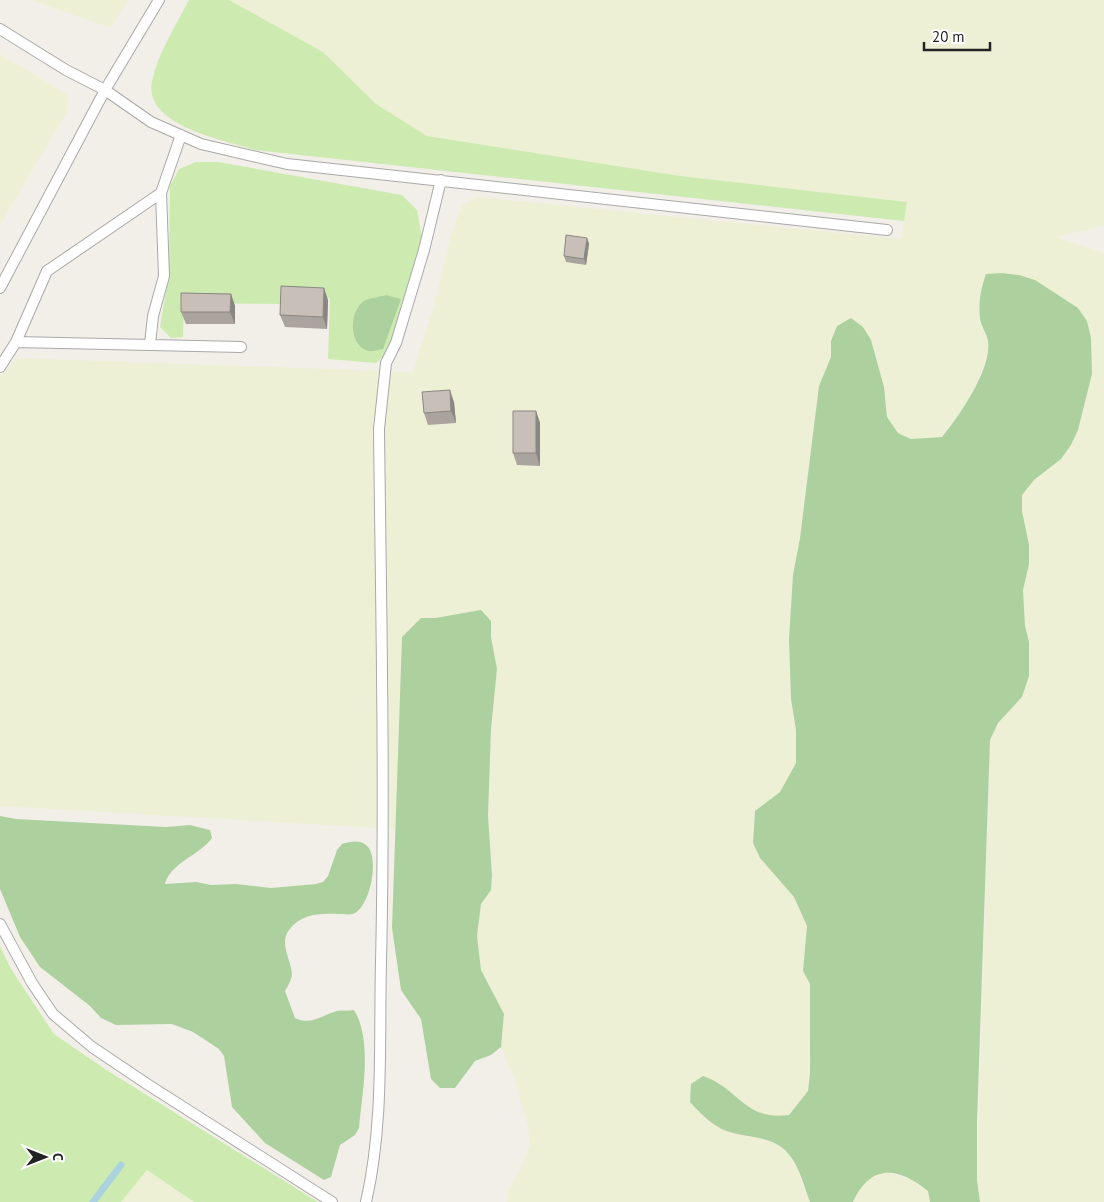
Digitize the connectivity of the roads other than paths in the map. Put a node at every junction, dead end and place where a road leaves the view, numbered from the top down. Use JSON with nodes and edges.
{"nodes":[{"id":1,"x":159,"y":0,"type":"edge"},
{"id":2,"x":0,"y":29,"type":"edge"},
{"id":3,"x":105,"y":90,"type":"junction"},
{"id":4,"x":181,"y":135,"type":"junction"},
{"id":5,"x":440,"y":180,"type":"junction"},
{"id":6,"x":161,"y":193,"type":"junction"},
{"id":7,"x":887,"y":230,"type":"dead end"},
{"id":8,"x":0,"y":288,"type":"edge"},
{"id":9,"x":16,"y":342,"type":"junction"},
{"id":10,"x":150,"y":344,"type":"junction"},
{"id":11,"x":241,"y":347,"type":"dead end"},
{"id":12,"x":0,"y":367,"type":"edge"},
{"id":13,"x":0,"y":924,"type":"edge"},
{"id":14,"x":332,"y":1202,"type":"edge"},
{"id":15,"x":366,"y":1202,"type":"edge"}],
"edges":[{"from":1,"to":3,"type":"lane"},
{"from":2,"to":3,"type":"lane"},
{"from":3,"to":4,"type":"lane"},
{"from":3,"to":8,"type":"lane"},
{"from":4,"to":5,"type":"lane"},
{"from":4,"to":6,"type":"lane"},
{"from":5,"to":7,"type":"lane"},
{"from":5,"to":15,"type":"lane"},
{"from":6,"to":9,"type":"lane"},
{"from":6,"to":10,"type":"lane"},
{"from":9,"to":10,"type":"lane"},
{"from":9,"to":12,"type":"lane"},
{"from":10,"to":11,"type":"lane"},
{"from":13,"to":14,"type":"lane"}]}
